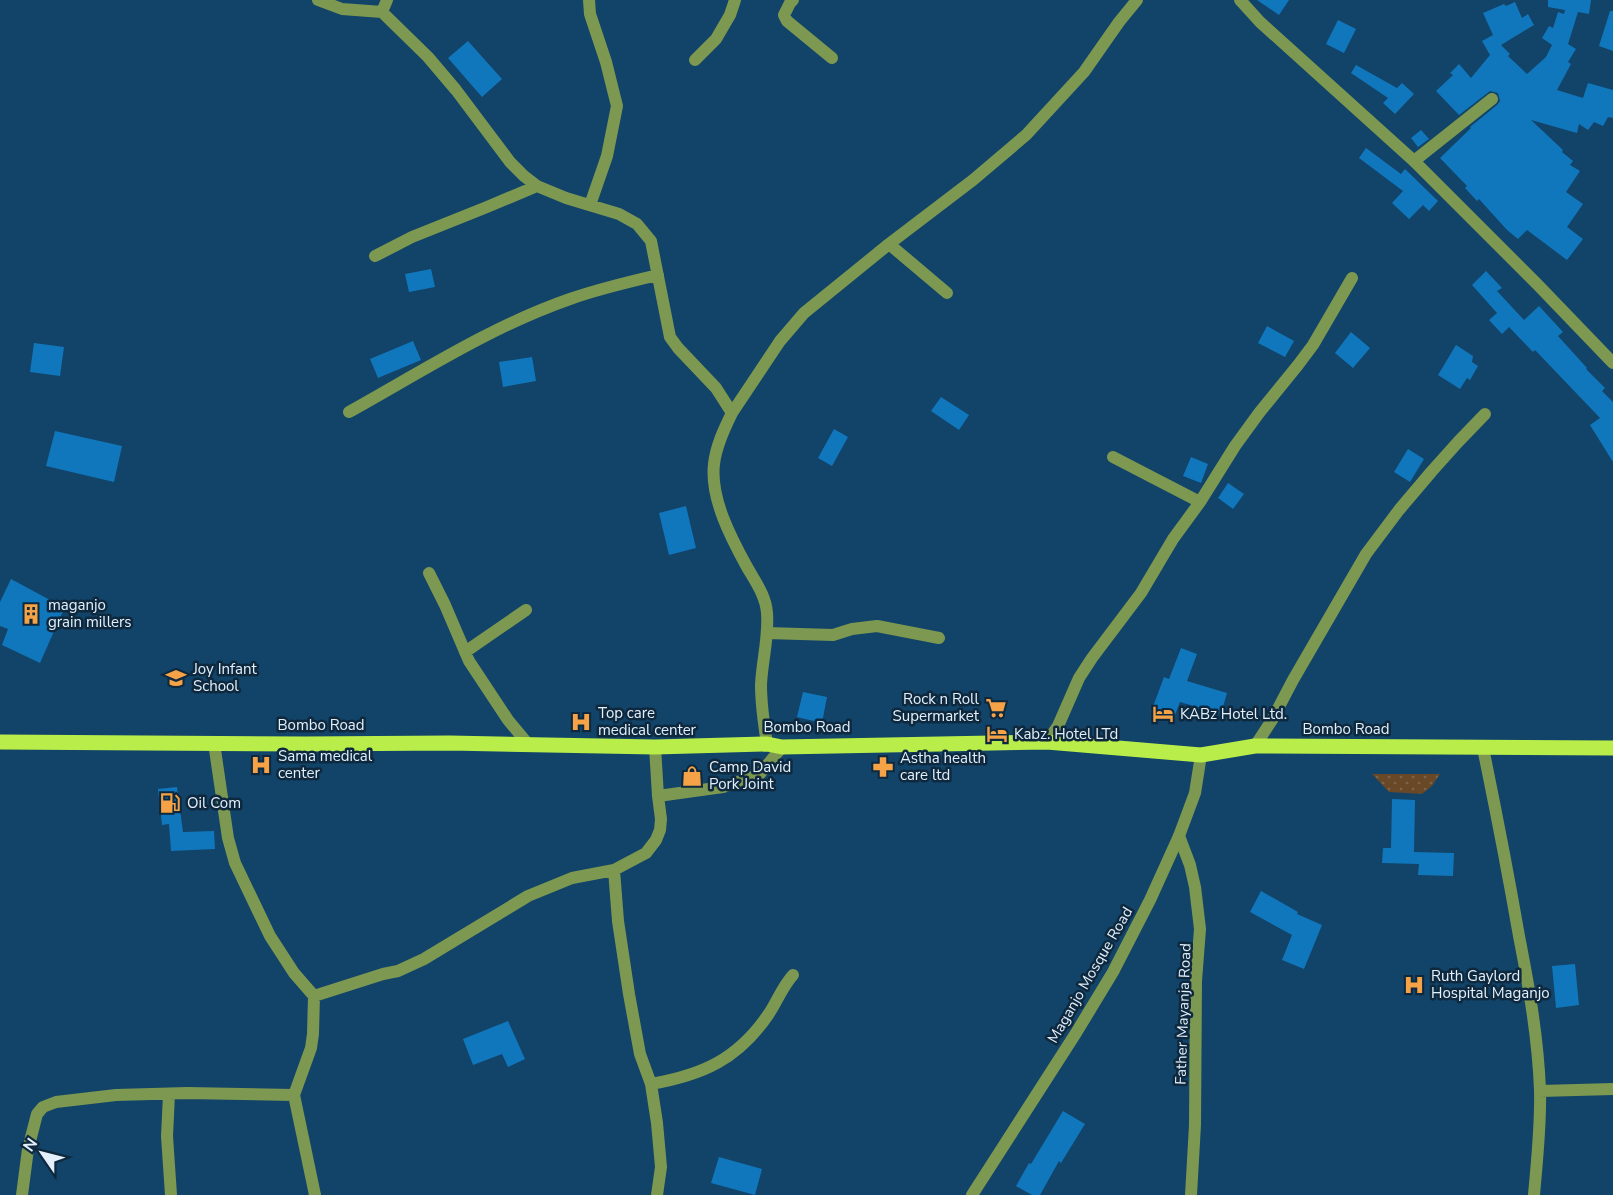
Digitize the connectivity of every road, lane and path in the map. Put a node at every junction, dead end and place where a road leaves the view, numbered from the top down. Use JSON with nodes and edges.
{"nodes":[{"id":1,"x":318,"y":0,"type":"edge"},
{"id":2,"x":590,"y":0,"type":"edge"},
{"id":3,"x":735,"y":0,"type":"edge"},
{"id":4,"x":793,"y":0,"type":"edge"},
{"id":5,"x":1137,"y":0,"type":"edge"},
{"id":6,"x":1240,"y":0,"type":"edge"},
{"id":7,"x":385,"y":6,"type":"edge"},
{"id":8,"x":832,"y":58,"type":"dead end"},
{"id":9,"x":695,"y":60,"type":"dead end"},
{"id":10,"x":1492,"y":99,"type":"dead end"},
{"id":11,"x":1414,"y":161,"type":"junction"},
{"id":12,"x":537,"y":186,"type":"junction"},
{"id":13,"x":590,"y":206,"type":"junction"},
{"id":14,"x":889,"y":244,"type":"junction"},
{"id":15,"x":375,"y":256,"type":"dead end"},
{"id":16,"x":658,"y":275,"type":"junction"},
{"id":17,"x":1352,"y":278,"type":"dead end"},
{"id":18,"x":947,"y":293,"type":"dead end"},
{"id":19,"x":1613,"y":363,"type":"edge"},
{"id":20,"x":349,"y":412,"type":"dead end"},
{"id":21,"x":732,"y":412,"type":"junction"},
{"id":22,"x":1485,"y":414,"type":"dead end"},
{"id":23,"x":1113,"y":457,"type":"dead end"},
{"id":24,"x":1200,"y":502,"type":"junction"},
{"id":25,"x":429,"y":573,"type":"dead end"},
{"id":26,"x":526,"y":610,"type":"dead end"},
{"id":27,"x":767,"y":633,"type":"junction"},
{"id":28,"x":939,"y":638,"type":"dead end"},
{"id":29,"x":465,"y":652,"type":"junction"},
{"id":30,"x":0,"y":742,"type":"edge"},
{"id":31,"x":1047,"y":742,"type":"junction"},
{"id":32,"x":214,"y":743,"type":"junction"},
{"id":33,"x":528,"y":744,"type":"junction"},
{"id":34,"x":775,"y":746,"type":"junction"},
{"id":35,"x":1256,"y":746,"type":"junction"},
{"id":36,"x":655,"y":747,"type":"junction"},
{"id":37,"x":1483,"y":748,"type":"junction"},
{"id":38,"x":1613,"y":748,"type":"edge"},
{"id":39,"x":1202,"y":755,"type":"junction"},
{"id":40,"x":658,"y":796,"type":"junction"},
{"id":41,"x":1179,"y":836,"type":"junction"},
{"id":42,"x":614,"y":870,"type":"junction"},
{"id":43,"x":793,"y":975,"type":"dead end"},
{"id":44,"x":314,"y":996,"type":"junction"},
{"id":45,"x":651,"y":1084,"type":"junction"},
{"id":46,"x":1613,"y":1089,"type":"edge"},
{"id":47,"x":1540,"y":1091,"type":"junction"},
{"id":48,"x":169,"y":1094,"type":"junction"},
{"id":49,"x":294,"y":1095,"type":"junction"},
{"id":50,"x":22,"y":1195,"type":"edge"},
{"id":51,"x":171,"y":1195,"type":"edge"},
{"id":52,"x":315,"y":1195,"type":"edge"},
{"id":53,"x":657,"y":1195,"type":"edge"},
{"id":54,"x":972,"y":1195,"type":"edge"},
{"id":55,"x":1191,"y":1195,"type":"edge"},
{"id":56,"x":1534,"y":1195,"type":"edge"}],
"edges":[{"from":1,"to":7,"type":"street"},
{"from":2,"to":13,"type":"street"},
{"from":3,"to":9,"type":"street"},
{"from":4,"to":8,"type":"street"},
{"from":5,"to":14,"type":"street"},
{"from":6,"to":11,"type":"street"},
{"from":7,"to":12,"type":"street"},
{"from":10,"to":11,"type":"street"},
{"from":11,"to":19,"type":"street"},
{"from":12,"to":13,"type":"street"},
{"from":12,"to":15,"type":"street"},
{"from":13,"to":16,"type":"street"},
{"from":14,"to":18,"type":"street"},
{"from":14,"to":21,"type":"street"},
{"from":16,"to":20,"type":"street"},
{"from":16,"to":21,"type":"street"},
{"from":17,"to":24,"type":"street"},
{"from":21,"to":27,"type":"street"},
{"from":22,"to":35,"type":"street"},
{"from":23,"to":24,"type":"street"},
{"from":24,"to":31,"type":"street"},
{"from":25,"to":29,"type":"street"},
{"from":26,"to":29,"type":"street"},
{"from":27,"to":28,"type":"street"},
{"from":27,"to":34,"type":"street"},
{"from":29,"to":33,"type":"street"},
{"from":30,"to":32,"type":"main road","name":"Bombo Road"},
{"from":31,"to":34,"type":"main road","name":"Bombo Road"},
{"from":31,"to":39,"type":"main road","name":"Bombo Road"},
{"from":32,"to":33,"type":"main road","name":"Bombo Road"},
{"from":32,"to":44,"type":"street"},
{"from":33,"to":36,"type":"main road","name":"Bombo Road"},
{"from":34,"to":36,"type":"main road","name":"Bombo Road"},
{"from":34,"to":40,"type":"street"},
{"from":35,"to":37,"type":"main road","name":"Bombo Road"},
{"from":35,"to":39,"type":"main road","name":"Bombo Road"},
{"from":36,"to":40,"type":"street"},
{"from":37,"to":38,"type":"main road","name":"Bombo Road"},
{"from":37,"to":47,"type":"street"},
{"from":39,"to":41,"type":"street","name":"Maganjo Mosque Road"},
{"from":40,"to":42,"type":"street"},
{"from":41,"to":54,"type":"street","name":"Maganjo Mosque Road"},
{"from":41,"to":55,"type":"street","name":"Father Mayanja Road"},
{"from":42,"to":44,"type":"street"},
{"from":42,"to":45,"type":"street"},
{"from":43,"to":45,"type":"street"},
{"from":44,"to":49,"type":"street"},
{"from":45,"to":53,"type":"street"},
{"from":46,"to":47,"type":"street"},
{"from":47,"to":56,"type":"street"},
{"from":48,"to":49,"type":"street"},
{"from":48,"to":50,"type":"street"},
{"from":48,"to":51,"type":"street"},
{"from":49,"to":52,"type":"street"}]}
